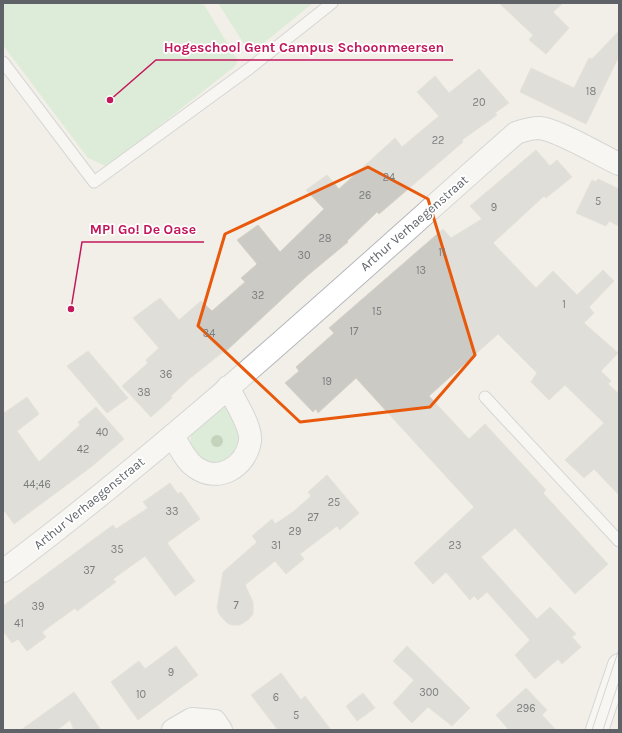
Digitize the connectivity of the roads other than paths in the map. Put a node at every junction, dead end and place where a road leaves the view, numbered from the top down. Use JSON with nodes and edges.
{"nodes":[{"id":1,"x":332,"y":3,"type":"edge"},
{"id":2,"x":3,"y":62,"type":"edge"},
{"id":3,"x":619,"y":164,"type":"edge"},
{"id":4,"x":228,"y":387,"type":"junction"},
{"id":5,"x":485,"y":397,"type":"dead end"},
{"id":6,"x":173,"y":434,"type":"junction"},
{"id":7,"x":619,"y":541,"type":"edge"},
{"id":8,"x":3,"y":571,"type":"edge"},
{"id":9,"x":619,"y":665,"type":"edge"},
{"id":10,"x":173,"y":730,"type":"edge"},
{"id":11,"x":221,"y":730,"type":"edge"},
{"id":12,"x":597,"y":730,"type":"edge"}],
"edges":[{"from":1,"to":2,"type":"lane"},
{"from":3,"to":4,"type":"street","name":"Arthur Verhaegenstraat"},
{"from":4,"to":6,"type":"street","name":"Arthur Verhaegenstraat"},
{"from":4,"to":6,"type":"street"},
{"from":5,"to":7,"type":"lane"},
{"from":6,"to":8,"type":"street","name":"Arthur Verhaegenstraat"},
{"from":9,"to":12,"type":"street"},
{"from":10,"to":11,"type":"street"}]}
